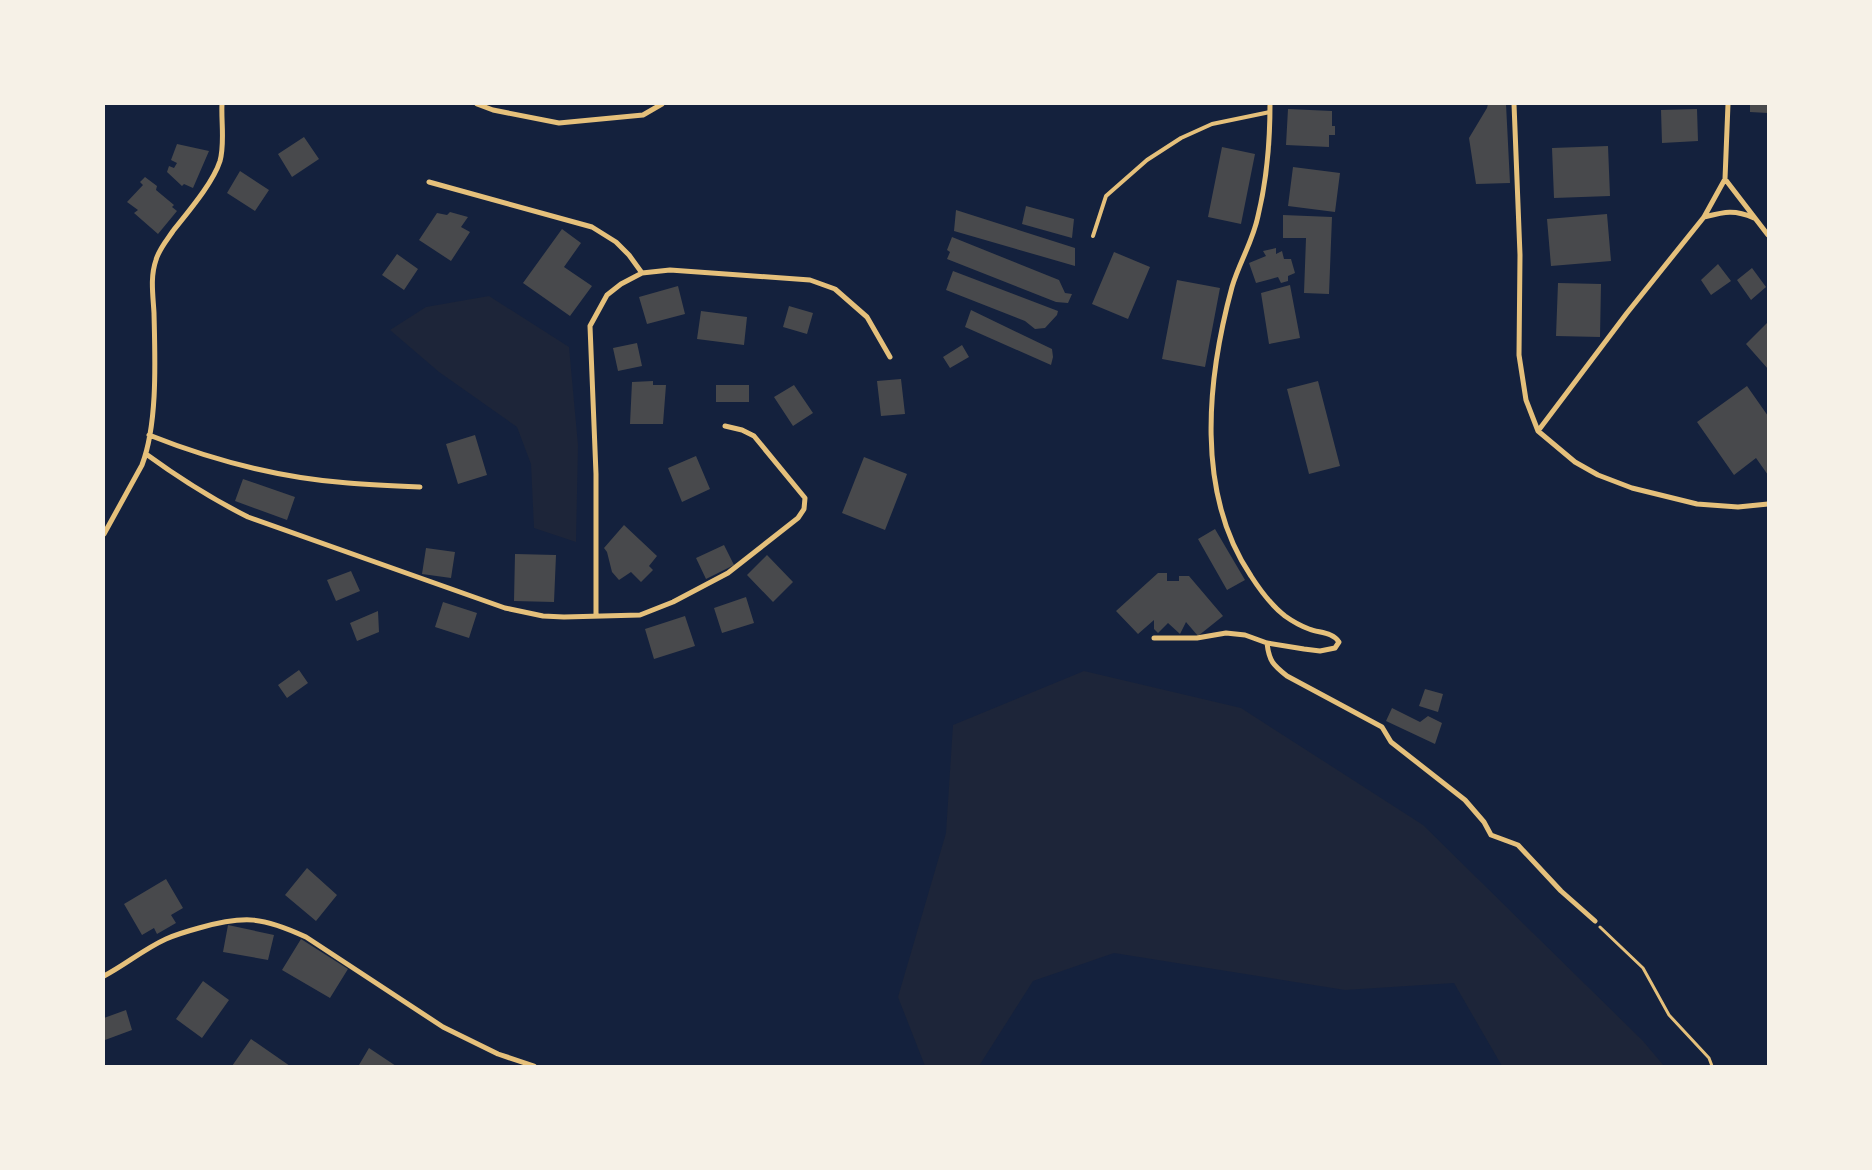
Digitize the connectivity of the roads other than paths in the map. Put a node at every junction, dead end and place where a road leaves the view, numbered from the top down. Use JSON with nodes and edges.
{"nodes":[{"id":1,"x":222,"y":104,"type":"edge"},
{"id":2,"x":476,"y":104,"type":"edge"},
{"id":3,"x":662,"y":104,"type":"edge"},
{"id":4,"x":1270,"y":104,"type":"edge"},
{"id":5,"x":1514,"y":104,"type":"edge"},
{"id":6,"x":1728,"y":104,"type":"edge"},
{"id":7,"x":1270,"y":112,"type":"junction"},
{"id":8,"x":1726,"y":179,"type":"junction"},
{"id":9,"x":429,"y":182,"type":"dead end"},
{"id":10,"x":1704,"y":217,"type":"junction"},
{"id":11,"x":1756,"y":219,"type":"junction"},
{"id":12,"x":1093,"y":236,"type":"dead end"},
{"id":13,"x":1768,"y":236,"type":"edge"},
{"id":14,"x":642,"y":273,"type":"junction"},
{"id":15,"x":890,"y":357,"type":"dead end"},
{"id":16,"x":725,"y":426,"type":"dead end"},
{"id":17,"x":1538,"y":431,"type":"junction"},
{"id":18,"x":149,"y":435,"type":"junction"},
{"id":19,"x":146,"y":454,"type":"junction"},
{"id":20,"x":420,"y":487,"type":"dead end"},
{"id":21,"x":1768,"y":504,"type":"edge"},
{"id":22,"x":104,"y":534,"type":"edge"},
{"id":23,"x":596,"y":616,"type":"junction"},
{"id":24,"x":1154,"y":638,"type":"dead end"},
{"id":25,"x":1266,"y":643,"type":"junction"},
{"id":26,"x":1594,"y":922,"type":"road end"},
{"id":27,"x":104,"y":976,"type":"edge"},
{"id":28,"x":534,"y":1066,"type":"edge"}],
"edges":[{"from":1,"to":18,"type":"street"},
{"from":2,"to":3,"type":"street"},
{"from":4,"to":7,"type":"street"},
{"from":5,"to":17,"type":"street"},
{"from":6,"to":8,"type":"street"},
{"from":7,"to":12,"type":"lane"},
{"from":7,"to":25,"type":"street"},
{"from":8,"to":10,"type":"street"},
{"from":8,"to":11,"type":"street"},
{"from":9,"to":14,"type":"street"},
{"from":10,"to":11,"type":"street"},
{"from":10,"to":17,"type":"street"},
{"from":11,"to":13,"type":"street"},
{"from":14,"to":15,"type":"street"},
{"from":14,"to":23,"type":"street"},
{"from":16,"to":23,"type":"street"},
{"from":17,"to":21,"type":"street"},
{"from":18,"to":19,"type":"street"},
{"from":18,"to":20,"type":"street"},
{"from":19,"to":22,"type":"street"},
{"from":19,"to":23,"type":"street"},
{"from":24,"to":25,"type":"street"},
{"from":25,"to":26,"type":"street"},
{"from":27,"to":28,"type":"street"}]}
